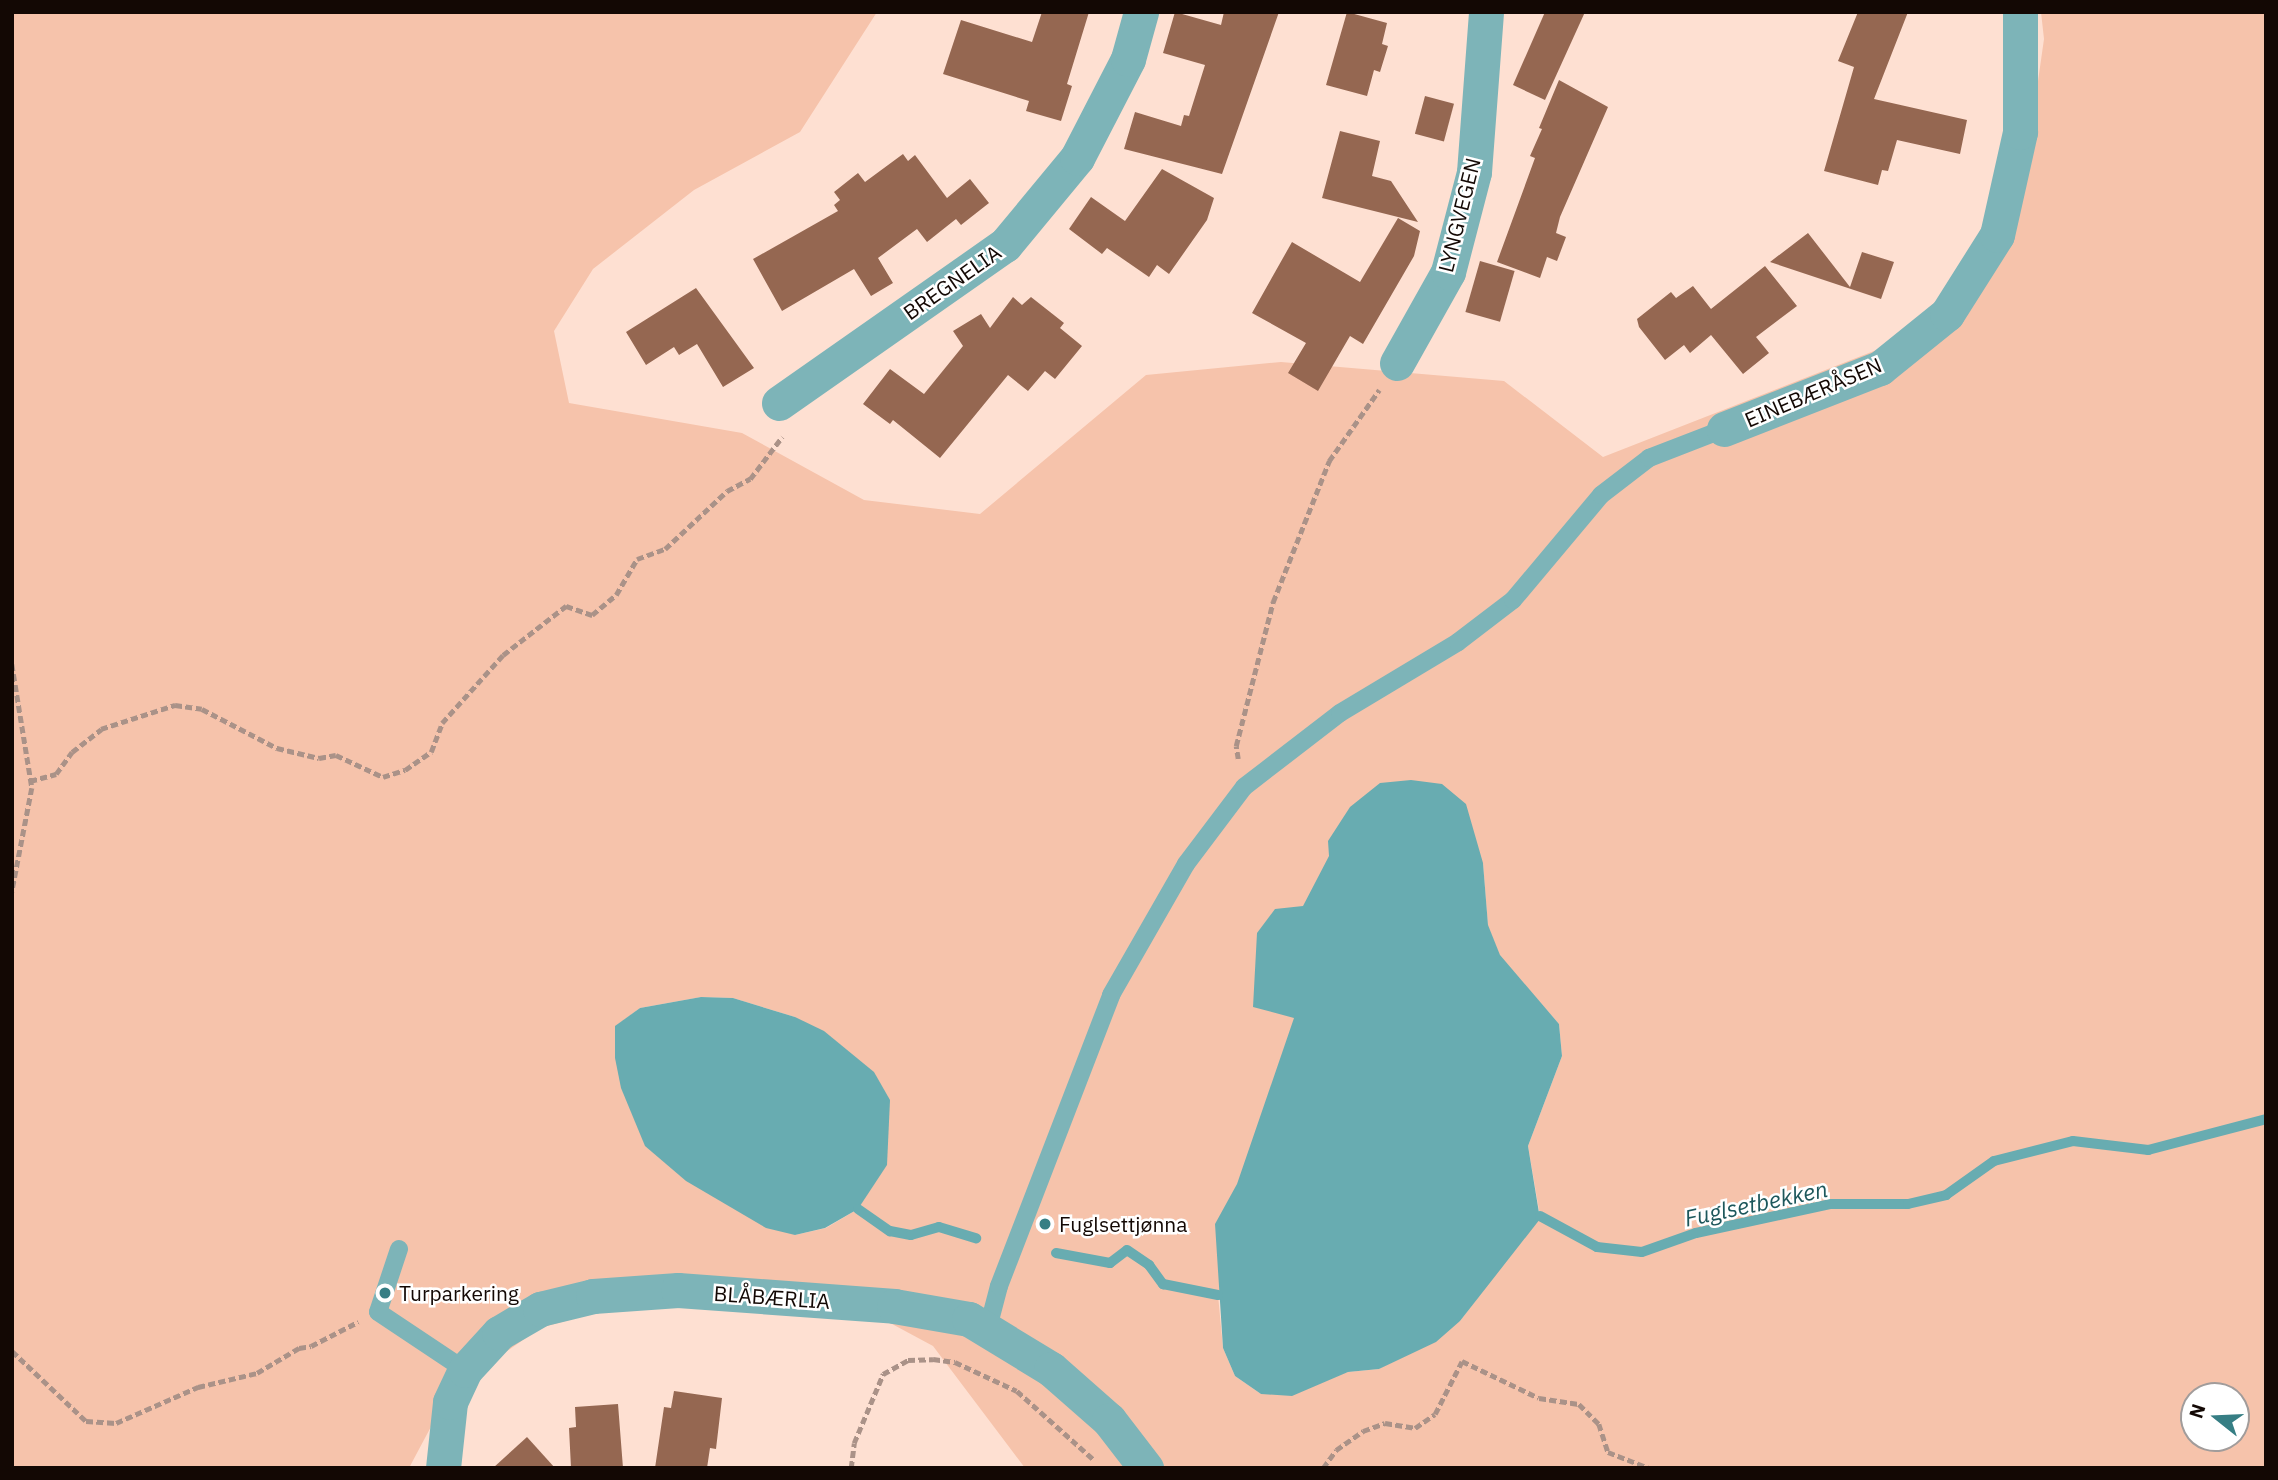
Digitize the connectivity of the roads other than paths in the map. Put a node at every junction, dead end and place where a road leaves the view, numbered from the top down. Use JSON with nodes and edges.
{"nodes":[{"id":1,"x":1141,"y":12,"type":"edge"},
{"id":2,"x":1486,"y":12,"type":"edge"},
{"id":3,"x":2020,"y":12,"type":"edge"},
{"id":4,"x":1397,"y":363,"type":"road end"},
{"id":5,"x":779,"y":402,"type":"road end"},
{"id":6,"x":1724,"y":429,"type":"joint"},
{"id":7,"x":399,"y":1249,"type":"dead end"},
{"id":8,"x":988,"y":1328,"type":"junction"},
{"id":9,"x":465,"y":1370,"type":"junction"},
{"id":10,"x":443,"y":1468,"type":"edge"},
{"id":11,"x":1146,"y":1468,"type":"edge"}],
"edges":[{"from":1,"to":5,"type":"street","name":"BREGNELIA"},
{"from":2,"to":4,"type":"street","name":"LYNGVEGEN"},
{"from":3,"to":6,"type":"street","name":"EINEBÆRÅSEN"},
{"from":6,"to":8,"type":"lane"},
{"from":7,"to":9,"type":"lane"},
{"from":8,"to":9,"type":"street","name":"BLÅBÆRLIA"},
{"from":8,"to":11,"type":"street","name":"BLÅBÆRLIA"},
{"from":9,"to":10,"type":"street","name":"BLÅBÆRLIA"}]}
